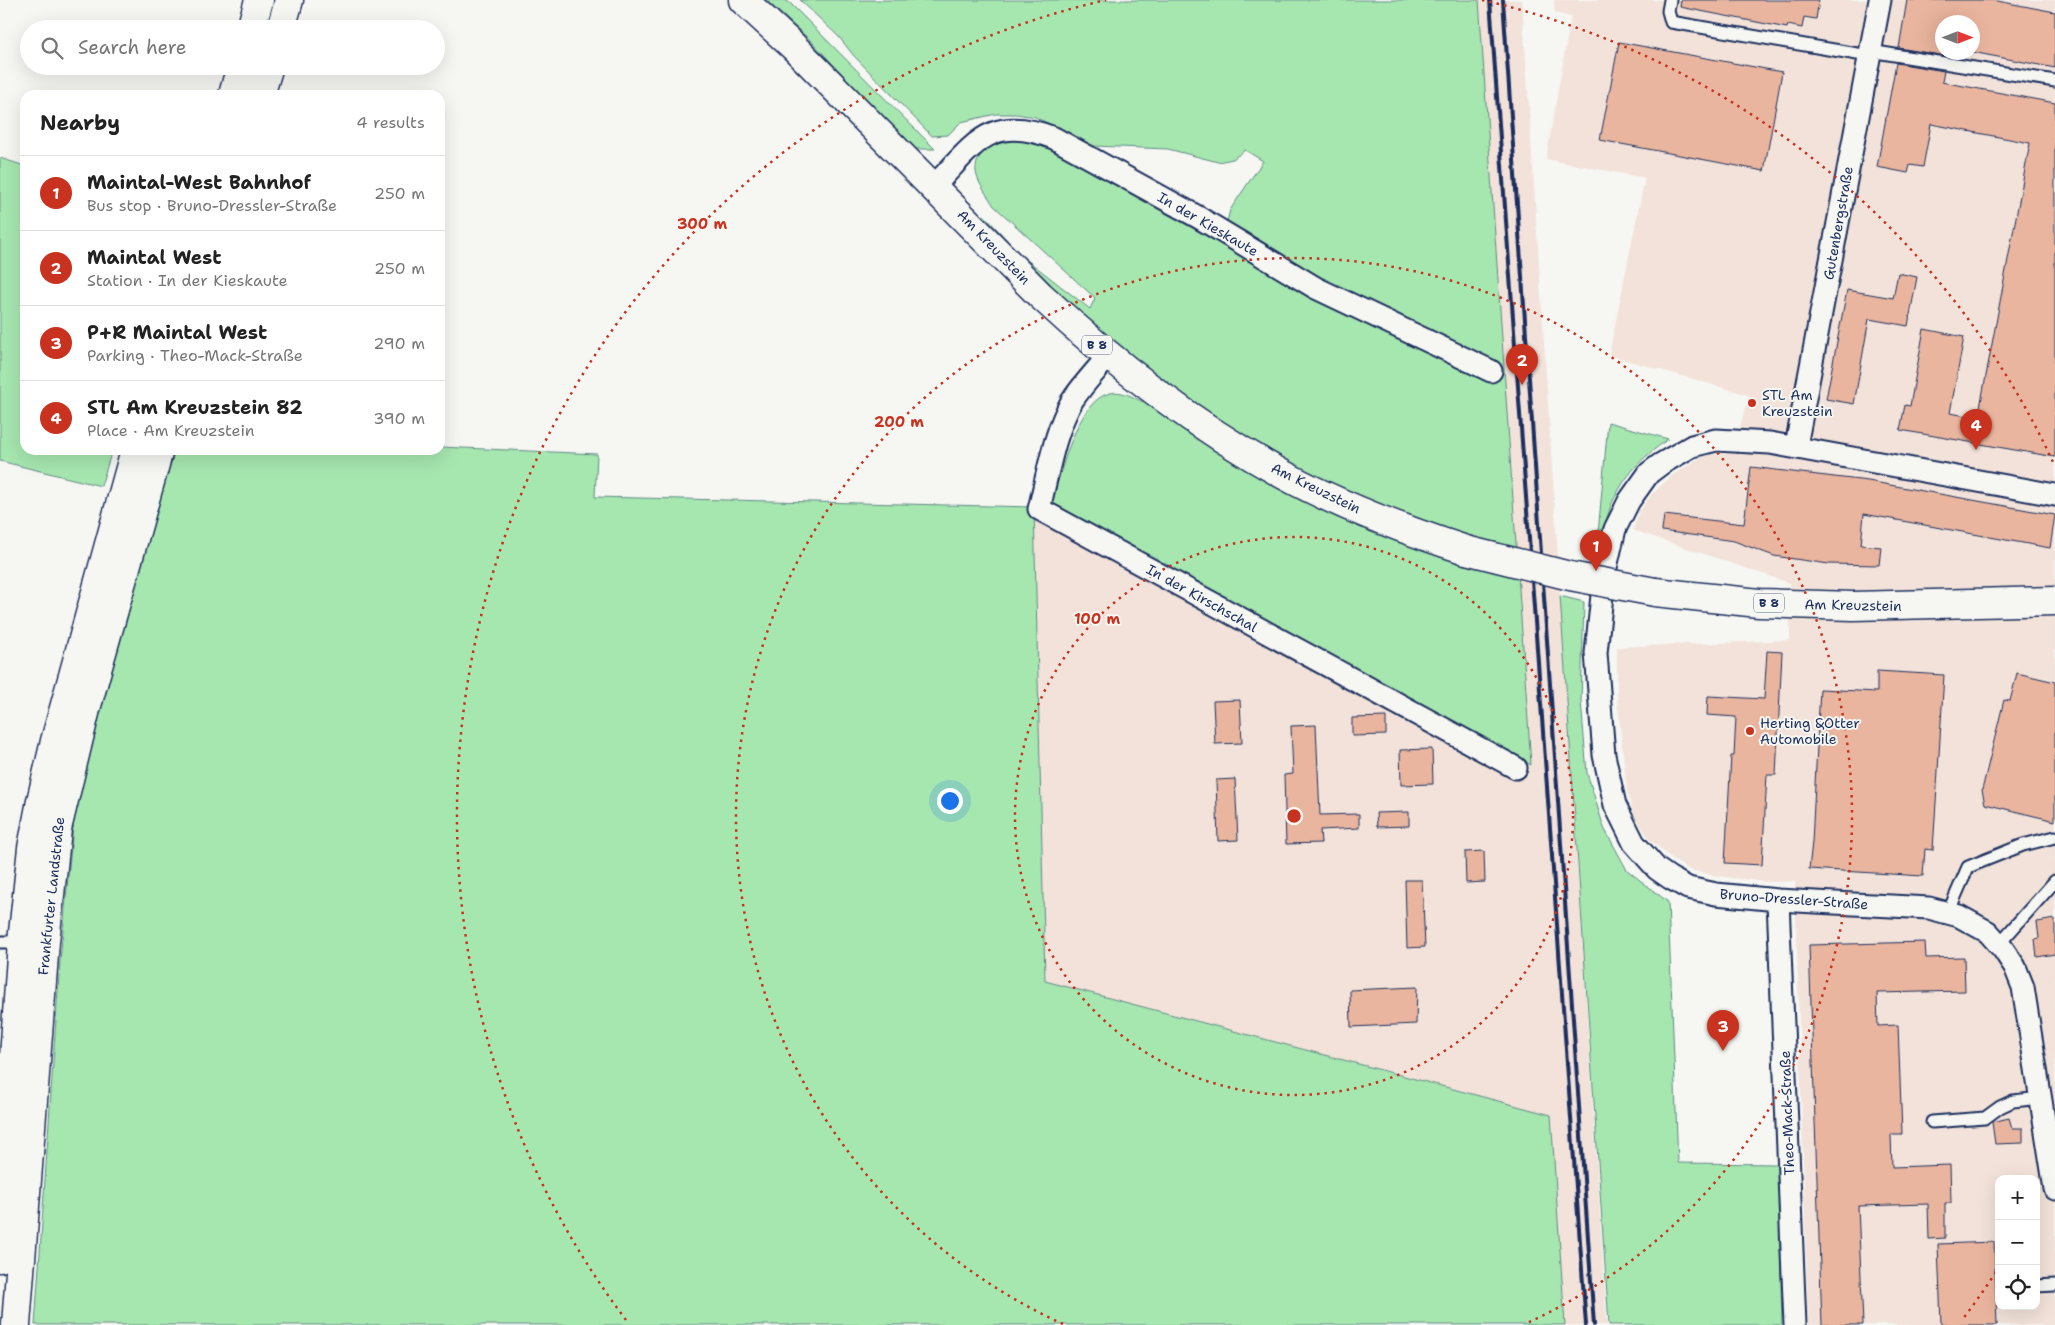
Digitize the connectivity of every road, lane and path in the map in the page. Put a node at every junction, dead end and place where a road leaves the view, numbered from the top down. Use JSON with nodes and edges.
{"nodes":[{"id":1,"x":258,"y":0,"type":"edge"},
{"id":2,"x":289,"y":0,"type":"edge"},
{"id":3,"x":743,"y":0,"type":"edge"},
{"id":4,"x":1670,"y":0,"type":"edge"},
{"id":5,"x":1880,"y":0,"type":"edge"},
{"id":6,"x":253,"y":20,"type":"edge"},
{"id":7,"x":283,"y":20,"type":"edge"},
{"id":8,"x":1870,"y":53,"type":"junction"},
{"id":9,"x":239,"y":75,"type":"edge"},
{"id":10,"x":266,"y":75,"type":"edge"},
{"id":11,"x":2055,"y":81,"type":"edge"},
{"id":12,"x":234,"y":90,"type":"edge"},
{"id":13,"x":262,"y":90,"type":"edge"},
{"id":14,"x":934,"y":186,"type":"junction"},
{"id":15,"x":1109,"y":355,"type":"junction"},
{"id":16,"x":1492,"y":370,"type":"dead end"},
{"id":17,"x":1796,"y":446,"type":"junction"},
{"id":18,"x":135,"y":455,"type":"edge"},
{"id":19,"x":158,"y":455,"type":"edge"},
{"id":20,"x":2055,"y":495,"type":"edge"},
{"id":21,"x":2055,"y":601,"type":"edge"},
{"id":22,"x":1516,"y":768,"type":"dead end"},
{"id":23,"x":2055,"y":837,"type":"edge"},
{"id":24,"x":2055,"y":881,"type":"edge"},
{"id":25,"x":1778,"y":900,"type":"junction"},
{"id":26,"x":1948,"y":913,"type":"junction"},
{"id":27,"x":11,"y":942,"type":"edge"},
{"id":28,"x":1999,"y":944,"type":"junction"},
{"id":29,"x":2040,"y":1098,"type":"junction"},
{"id":30,"x":1932,"y":1122,"type":"dead end"},
{"id":31,"x":2055,"y":1189,"type":"edge"},
{"id":32,"x":0,"y":1258,"type":"edge"},
{"id":33,"x":2055,"y":1285,"type":"edge"},
{"id":34,"x":2040,"y":1286,"type":"edge"},
{"id":35,"x":16,"y":1325,"type":"edge"},
{"id":36,"x":1795,"y":1325,"type":"edge"}],
"edges":[{"from":1,"to":6,"type":"main road"},
{"from":2,"to":7,"type":"main road"},
{"from":3,"to":14,"type":"main road","name":"Am Kreuzstein","number":"B 8"},
{"from":4,"to":8,"type":"lane"},
{"from":5,"to":8,"type":"street","name":"Gutenbergstraße"},
{"from":8,"to":11,"type":"lane"},
{"from":8,"to":17,"type":"street","name":"Gutenbergstraße"},
{"from":9,"to":12,"type":"main road"},
{"from":10,"to":13,"type":"main road"},
{"from":14,"to":15,"type":"main road","name":"Am Kreuzstein","number":"B 8"},
{"from":14,"to":16,"type":"street","name":"In der Kieskaute"},
{"from":15,"to":21,"type":"main road","name":"Am Kreuzstein","number":"B 8","bridge":true},
{"from":15,"to":22,"type":"street","name":"In der Kirschschal"},
{"from":17,"to":20,"type":"street"},
{"from":17,"to":25,"type":"street","name":"Bruno-Dressler-Straße"},
{"from":18,"to":27,"type":"main road","name":"Frankfurter Landstraße"},
{"from":19,"to":35,"type":"main road","name":"Frankfurter Landstraße"},
{"from":23,"to":26,"type":"lane"},
{"from":24,"to":28,"type":"lane"},
{"from":25,"to":26,"type":"street","name":"Bruno-Dressler-Straße"},
{"from":25,"to":36,"type":"street","name":"Theo-Mack-Straße"},
{"from":26,"to":28,"type":"street","name":"Bruno-Dressler-Straße"},
{"from":27,"to":32,"type":"main road","name":"Frankfurter Landstraße"},
{"from":28,"to":29,"type":"street","name":"Bruno-Dressler-Straße"},
{"from":29,"to":30,"type":"lane"},
{"from":29,"to":31,"type":"street","name":"Bruno-Dressler-Straße"},
{"from":33,"to":34,"type":"lane"}]}
